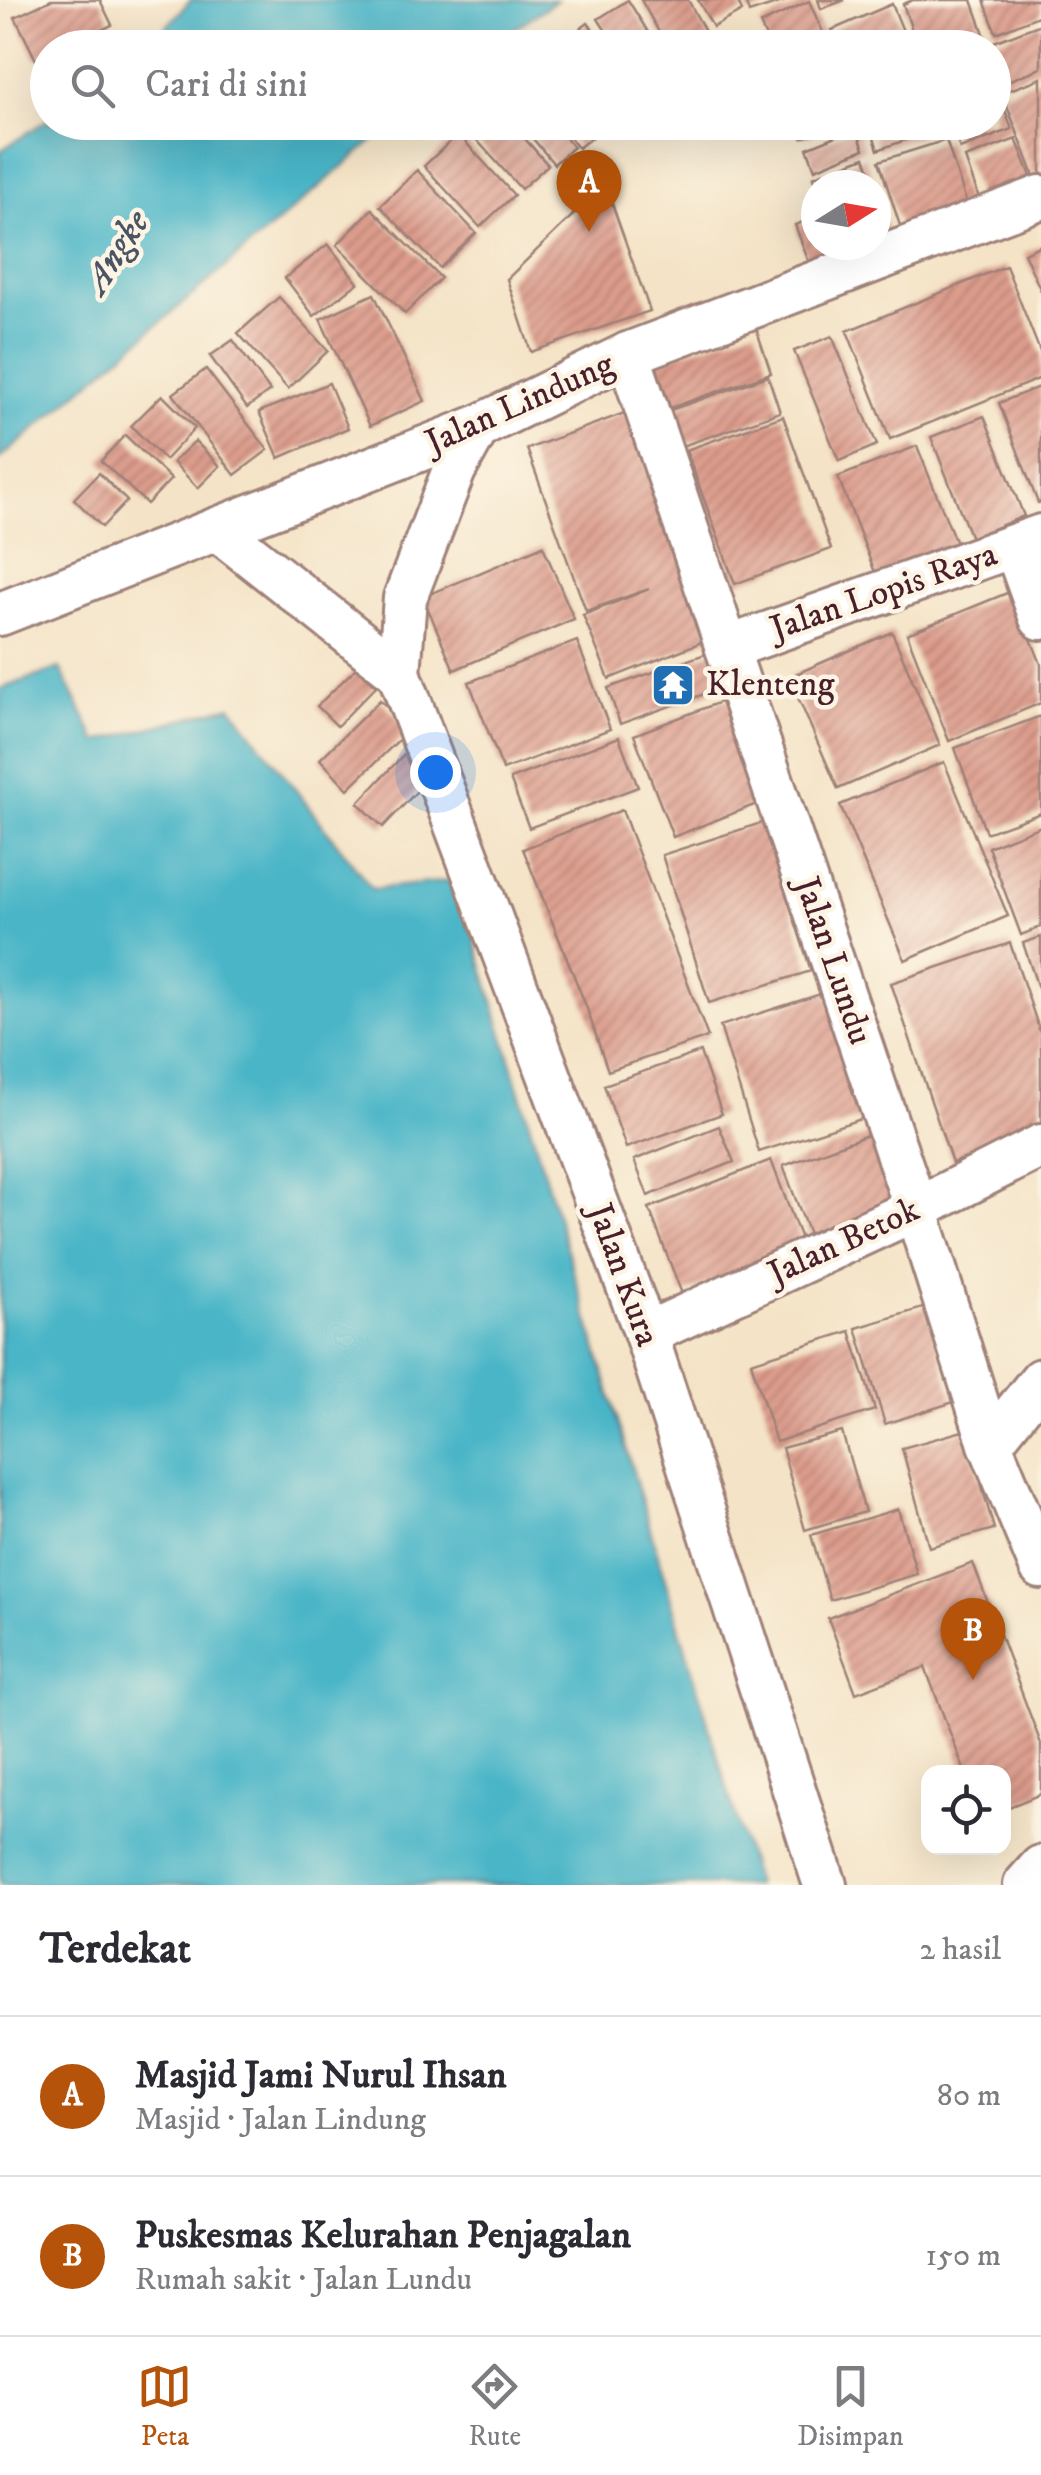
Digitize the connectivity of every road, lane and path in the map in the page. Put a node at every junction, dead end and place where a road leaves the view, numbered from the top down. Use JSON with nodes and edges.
{"nodes":[{"id":1,"x":1041,"y":197,"type":"edge"},
{"id":2,"x":628,"y":354,"type":"junction"},
{"id":3,"x":478,"y":427,"type":"junction"},
{"id":4,"x":217,"y":529,"type":"junction"},
{"id":5,"x":1028,"y":541,"type":"edge"},
{"id":6,"x":0,"y":614,"type":"edge"},
{"id":7,"x":1041,"y":618,"type":"edge"},
{"id":8,"x":727,"y":648,"type":"junction"},
{"id":9,"x":399,"y":673,"type":"junction"},
{"id":10,"x":1041,"y":1146,"type":"edge"},
{"id":11,"x":916,"y":1209,"type":"junction"},
{"id":12,"x":646,"y":1334,"type":"junction"},
{"id":13,"x":1041,"y":1380,"type":"edge"},
{"id":14,"x":990,"y":1444,"type":"junction"},
{"id":15,"x":1041,"y":1567,"type":"edge"},
{"id":16,"x":1041,"y":1867,"type":"edge"},
{"id":17,"x":830,"y":1880,"type":"edge"},
{"id":18,"x":1025,"y":1885,"type":"edge"}],
"edges":[{"from":1,"to":2,"type":"street","name":"Jalan Lindung"},
{"from":2,"to":3,"type":"street","name":"Jalan Lindung"},
{"from":2,"to":8,"type":"street","name":"Jalan Lundu"},
{"from":3,"to":4,"type":"street","name":"Jalan Lindung"},
{"from":3,"to":9,"type":"street","name":"Jalan Kura"},
{"from":4,"to":6,"type":"street","name":"Jalan Lindung"},
{"from":4,"to":9,"type":"street"},
{"from":5,"to":7,"type":"street"},
{"from":5,"to":8,"type":"street","name":"Jalan Lopis Raya"},
{"from":8,"to":11,"type":"street","name":"Jalan Lundu"},
{"from":9,"to":12,"type":"street","name":"Jalan Kura"},
{"from":10,"to":11,"type":"street","name":"Jalan Betok"},
{"from":11,"to":12,"type":"street","name":"Jalan Betok"},
{"from":11,"to":14,"type":"street","name":"Jalan Lundu"},
{"from":12,"to":17,"type":"street","name":"Jalan Kura"},
{"from":13,"to":14,"type":"street"},
{"from":14,"to":15,"type":"street","name":"Jalan Lundu"},
{"from":16,"to":18,"type":"street"}]}
